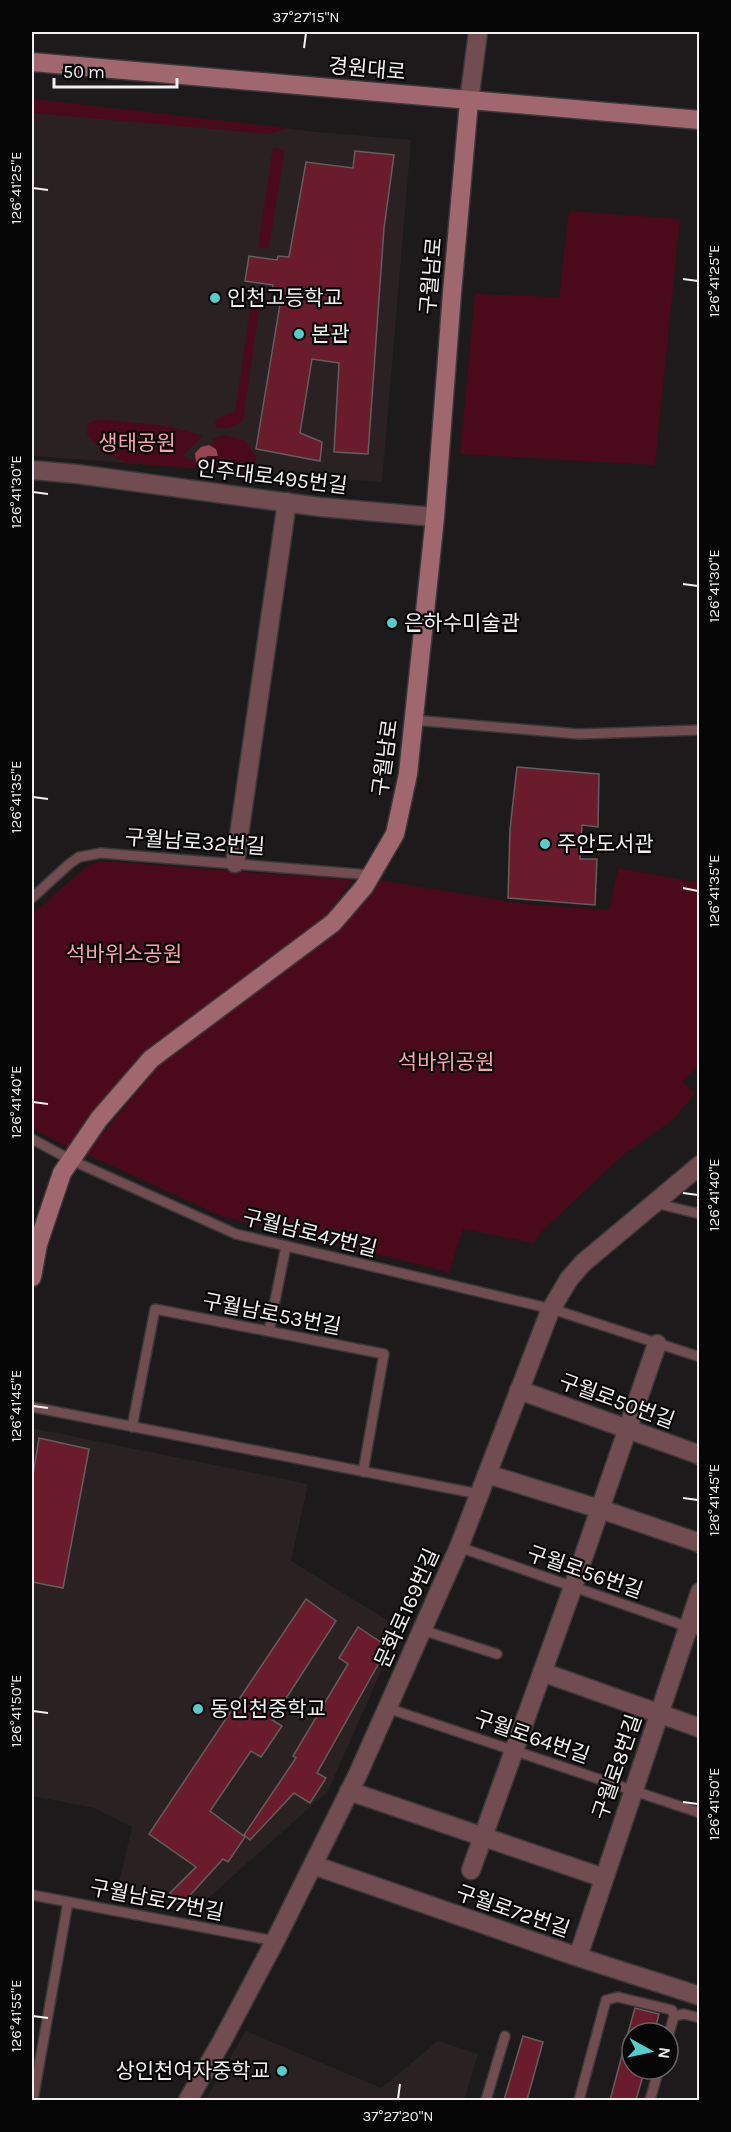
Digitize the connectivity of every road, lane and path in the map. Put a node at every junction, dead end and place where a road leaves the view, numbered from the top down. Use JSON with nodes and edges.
{"nodes":[{"id":1,"x":478,"y":32,"type":"edge"},
{"id":2,"x":32,"y":62,"type":"edge"},
{"id":3,"x":470,"y":101,"type":"junction"},
{"id":4,"x":699,"y":120,"type":"edge"},
{"id":5,"x":32,"y":470,"type":"edge"},
{"id":6,"x":287,"y":502,"type":"junction"},
{"id":7,"x":435,"y":517,"type":"junction"},
{"id":8,"x":413,"y":720,"type":"junction"},
{"id":9,"x":699,"y":730,"type":"edge"},
{"id":10,"x":235,"y":863,"type":"junction"},
{"id":11,"x":371,"y":875,"type":"junction"},
{"id":12,"x":32,"y":898,"type":"edge"},
{"id":13,"x":32,"y":1139,"type":"edge"},
{"id":14,"x":71,"y":1160,"type":"junction"},
{"id":15,"x":699,"y":1166,"type":"edge"},
{"id":16,"x":655,"y":1203,"type":"junction"},
{"id":17,"x":699,"y":1214,"type":"edge"},
{"id":18,"x":286,"y":1246,"type":"junction"},
{"id":19,"x":32,"y":1277,"type":"edge"},
{"id":20,"x":552,"y":1309,"type":"junction"},
{"id":21,"x":269,"y":1331,"type":"junction"},
{"id":22,"x":657,"y":1344,"type":"junction"},
{"id":23,"x":699,"y":1358,"type":"edge"},
{"id":24,"x":519,"y":1390,"type":"junction"},
{"id":25,"x":32,"y":1407,"type":"edge"},
{"id":26,"x":132,"y":1427,"type":"junction"},
{"id":27,"x":627,"y":1429,"type":"junction"},
{"id":28,"x":699,"y":1455,"type":"edge"},
{"id":29,"x":363,"y":1472,"type":"junction"},
{"id":30,"x":487,"y":1474,"type":"junction"},
{"id":31,"x":479,"y":1494,"type":"junction"},
{"id":32,"x":600,"y":1509,"type":"junction"},
{"id":33,"x":699,"y":1544,"type":"edge"},
{"id":34,"x":459,"y":1547,"type":"junction"},
{"id":35,"x":573,"y":1587,"type":"junction"},
{"id":36,"x":699,"y":1592,"type":"edge"},
{"id":37,"x":694,"y":1629,"type":"edge"},
{"id":38,"x":422,"y":1630,"type":"junction"},
{"id":39,"x":497,"y":1654,"type":"dead end"},
{"id":40,"x":542,"y":1672,"type":"junction"},
{"id":41,"x":387,"y":1708,"type":"junction"},
{"id":42,"x":659,"y":1714,"type":"junction"},
{"id":43,"x":699,"y":1728,"type":"edge"},
{"id":44,"x":514,"y":1750,"type":"junction"},
{"id":45,"x":633,"y":1790,"type":"junction"},
{"id":46,"x":349,"y":1791,"type":"junction"},
{"id":47,"x":699,"y":1813,"type":"edge"},
{"id":48,"x":482,"y":1838,"type":"junction"},
{"id":49,"x":313,"y":1865,"type":"junction"},
{"id":50,"x":471,"y":1870,"type":"dead end"},
{"id":51,"x":604,"y":1878,"type":"junction"},
{"id":52,"x":32,"y":1894,"type":"edge"},
{"id":53,"x":68,"y":1902,"type":"junction"},
{"id":54,"x":275,"y":1941,"type":"junction"},
{"id":55,"x":578,"y":1957,"type":"junction"},
{"id":56,"x":699,"y":1996,"type":"edge"},
{"id":57,"x":674,"y":2016,"type":"junction"},
{"id":58,"x":699,"y":2018,"type":"edge"},
{"id":59,"x":673,"y":2021,"type":"edge"},
{"id":60,"x":505,"y":2036,"type":"dead end"},
{"id":61,"x":656,"y":2081,"type":"edge"},
{"id":62,"x":33,"y":2100,"type":"edge"},
{"id":63,"x":188,"y":2100,"type":"edge"},
{"id":64,"x":486,"y":2100,"type":"edge"},
{"id":65,"x":579,"y":2100,"type":"edge"},
{"id":66,"x":650,"y":2100,"type":"edge"}],
"edges":[{"from":1,"to":3,"type":"street"},
{"from":2,"to":3,"type":"street","name":"경원대로"},
{"from":3,"to":4,"type":"street","name":"경원대로"},
{"from":3,"to":7,"type":"street","name":"구월남로"},
{"from":5,"to":6,"type":"street","name":"인주대로495번길"},
{"from":6,"to":7,"type":"street","name":"인주대로495번길"},
{"from":6,"to":10,"type":"street"},
{"from":7,"to":8,"type":"street","name":"구월남로"},
{"from":8,"to":9,"type":"lane"},
{"from":8,"to":11,"type":"street","name":"구월남로"},
{"from":10,"to":11,"type":"lane","name":"구월남로32번길"},
{"from":10,"to":12,"type":"lane","name":"구월남로32번길"},
{"from":11,"to":14,"type":"street","name":"구월남로"},
{"from":13,"to":14,"type":"lane","name":"구월남로47번길"},
{"from":14,"to":18,"type":"lane","name":"구월남로47번길"},
{"from":14,"to":19,"type":"street","name":"구월남로"},
{"from":15,"to":16,"type":"street","name":"문화로169번길"},
{"from":16,"to":17,"type":"lane"},
{"from":16,"to":20,"type":"street","name":"문화로169번길"},
{"from":18,"to":20,"type":"lane","name":"구월남로47번길"},
{"from":18,"to":21,"type":"lane"},
{"from":20,"to":22,"type":"lane","name":"구월남로47번길"},
{"from":20,"to":24,"type":"street","name":"문화로169번길"},
{"from":21,"to":26,"type":"lane","name":"구월남로53번길"},
{"from":21,"to":29,"type":"lane","name":"구월남로53번길"},
{"from":22,"to":23,"type":"lane","name":"구월남로47번길"},
{"from":22,"to":27,"type":"street"},
{"from":24,"to":27,"type":"street","name":"구월로50번길"},
{"from":24,"to":30,"type":"street","name":"문화로169번길"},
{"from":25,"to":26,"type":"lane"},
{"from":26,"to":29,"type":"lane"},
{"from":27,"to":28,"type":"street","name":"구월로50번길"},
{"from":27,"to":32,"type":"street"},
{"from":29,"to":31,"type":"lane"},
{"from":30,"to":31,"type":"street","name":"문화로169번길"},
{"from":30,"to":32,"type":"street"},
{"from":31,"to":34,"type":"street","name":"문화로169번길"},
{"from":32,"to":33,"type":"street"},
{"from":32,"to":35,"type":"street"},
{"from":34,"to":35,"type":"lane","name":"구월로56번길"},
{"from":34,"to":38,"type":"street","name":"문화로169번길"},
{"from":35,"to":37,"type":"lane","name":"구월로56번길"},
{"from":35,"to":40,"type":"street"},
{"from":36,"to":37,"type":"street","name":"구월로8번길"},
{"from":37,"to":42,"type":"street","name":"구월로8번길"},
{"from":38,"to":39,"type":"lane"},
{"from":38,"to":41,"type":"street","name":"문화로169번길"},
{"from":40,"to":42,"type":"street"},
{"from":40,"to":44,"type":"street"},
{"from":41,"to":44,"type":"lane","name":"구월로64번길"},
{"from":41,"to":46,"type":"street","name":"문화로169번길"},
{"from":42,"to":43,"type":"street"},
{"from":42,"to":45,"type":"street","name":"구월로8번길"},
{"from":44,"to":45,"type":"lane","name":"구월로64번길"},
{"from":44,"to":48,"type":"street"},
{"from":45,"to":47,"type":"lane","name":"구월로64번길"},
{"from":45,"to":51,"type":"street","name":"구월로8번길"},
{"from":46,"to":48,"type":"street"},
{"from":46,"to":49,"type":"street","name":"문화로169번길"},
{"from":48,"to":50,"type":"street"},
{"from":48,"to":51,"type":"street"},
{"from":49,"to":54,"type":"street","name":"문화로169번길"},
{"from":49,"to":55,"type":"street","name":"구월로72번길"},
{"from":51,"to":55,"type":"street","name":"구월로8번길"},
{"from":52,"to":53,"type":"lane","name":"구월남로77번길"},
{"from":53,"to":54,"type":"lane","name":"구월남로77번길"},
{"from":53,"to":62,"type":"lane"},
{"from":54,"to":63,"type":"street","name":"문화로169번길"},
{"from":55,"to":56,"type":"street","name":"구월로72번길"},
{"from":57,"to":58,"type":"lane"},
{"from":57,"to":59,"type":"lane"},
{"from":57,"to":65,"type":"lane"},
{"from":60,"to":64,"type":"lane"},
{"from":61,"to":66,"type":"lane"}]}
